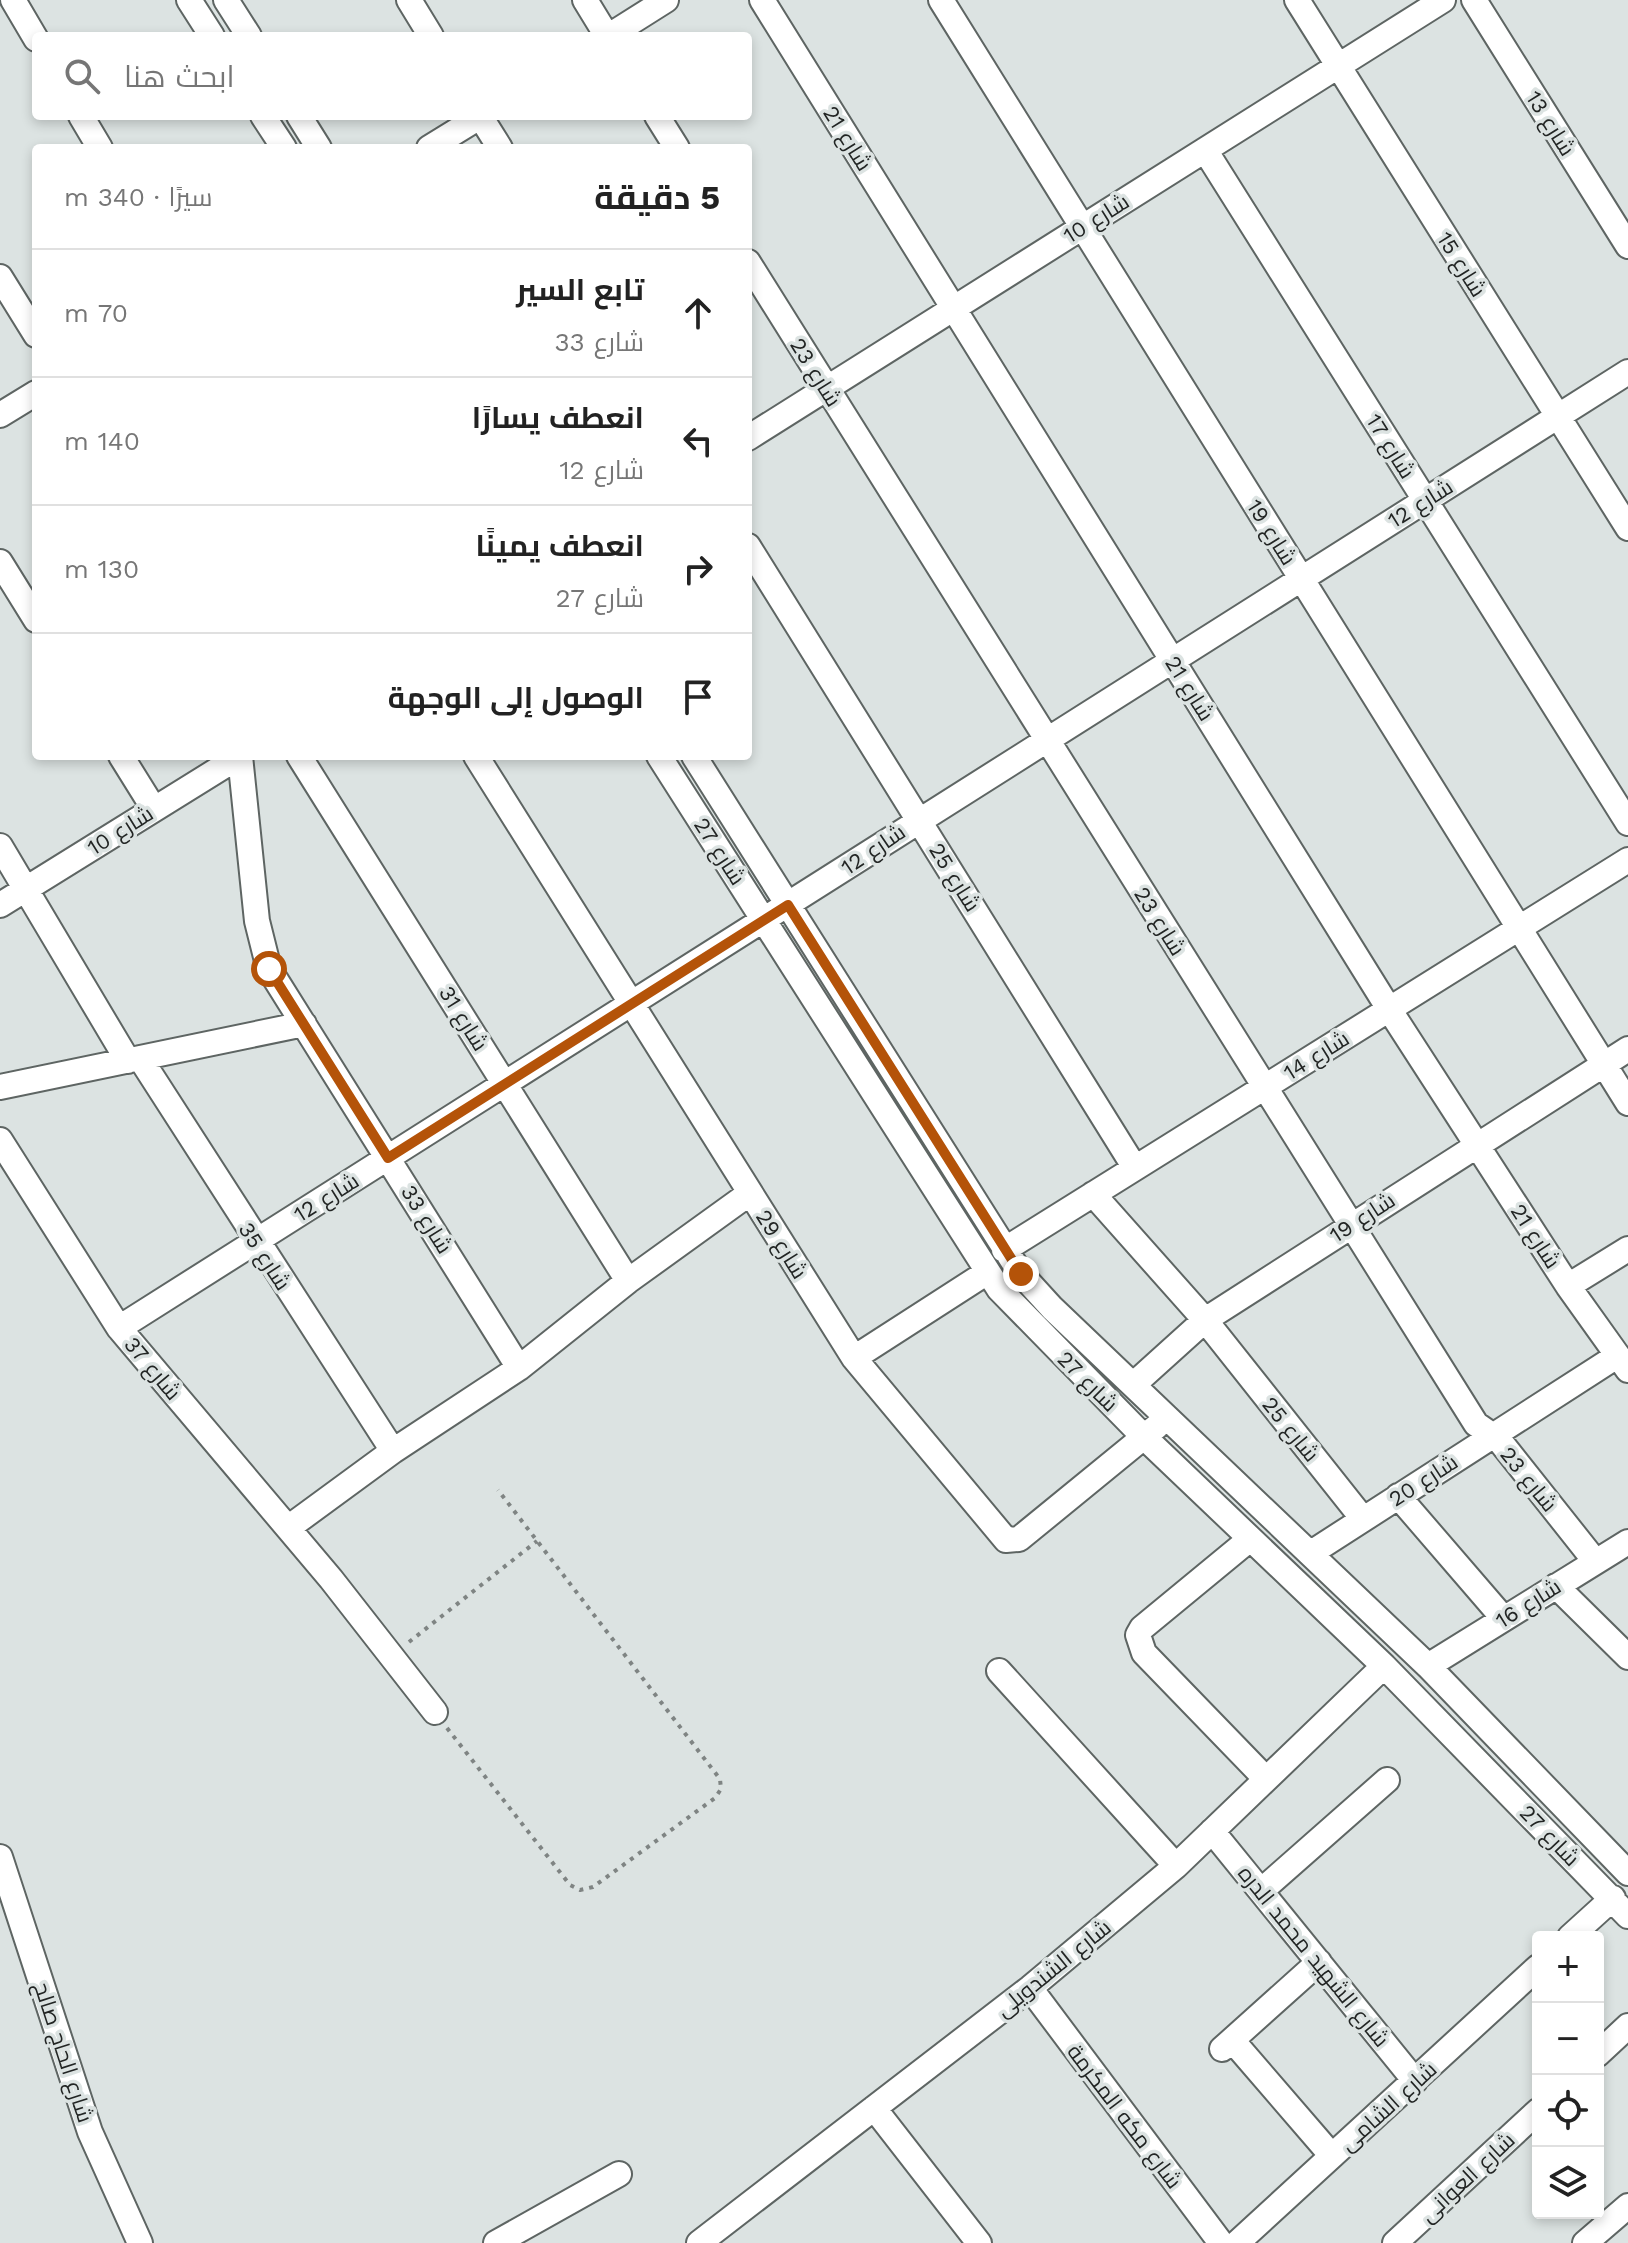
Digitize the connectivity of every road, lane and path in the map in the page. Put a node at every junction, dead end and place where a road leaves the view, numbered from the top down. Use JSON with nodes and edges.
{"nodes":[{"id":1,"x":13,"y":0,"type":"edge"},
{"id":2,"x":189,"y":0,"type":"edge"},
{"id":3,"x":226,"y":0,"type":"edge"},
{"id":4,"x":409,"y":0,"type":"edge"},
{"id":5,"x":585,"y":0,"type":"edge"},
{"id":6,"x":666,"y":0,"type":"edge"},
{"id":7,"x":762,"y":0,"type":"edge"},
{"id":8,"x":941,"y":0,"type":"edge"},
{"id":9,"x":1297,"y":0,"type":"edge"},
{"id":10,"x":1443,"y":0,"type":"edge"},
{"id":11,"x":1474,"y":0,"type":"edge"},
{"id":12,"x":32,"y":32,"type":"edge"},
{"id":13,"x":209,"y":32,"type":"edge"},
{"id":14,"x":246,"y":32,"type":"edge"},
{"id":15,"x":429,"y":32,"type":"edge"},
{"id":16,"x":605,"y":32,"type":"edge"},
{"id":17,"x":614,"y":32,"type":"edge"},
{"id":18,"x":1338,"y":66,"type":"junction"},
{"id":19,"x":83,"y":120,"type":"edge"},
{"id":20,"x":266,"y":120,"type":"edge"},
{"id":21,"x":302,"y":120,"type":"edge"},
{"id":22,"x":474,"y":120,"type":"edge"},
{"id":23,"x":482,"y":120,"type":"edge"},
{"id":24,"x":660,"y":120,"type":"edge"},
{"id":25,"x":98,"y":144,"type":"edge"},
{"id":26,"x":281,"y":144,"type":"edge"},
{"id":27,"x":316,"y":144,"type":"edge"},
{"id":28,"x":435,"y":144,"type":"edge"},
{"id":29,"x":498,"y":144,"type":"edge"},
{"id":30,"x":674,"y":144,"type":"edge"},
{"id":31,"x":1205,"y":150,"type":"junction"},
{"id":32,"x":1083,"y":226,"type":"junction"},
{"id":33,"x":1628,"y":246,"type":"edge"},
{"id":34,"x":752,"y":268,"type":"edge"},
{"id":35,"x":0,"y":277,"type":"edge"},
{"id":36,"x":953,"y":307,"type":"junction"},
{"id":37,"x":32,"y":329,"type":"edge"},
{"id":38,"x":1628,"y":372,"type":"edge"},
{"id":39,"x":826,"y":388,"type":"junction"},
{"id":40,"x":32,"y":395,"type":"edge"},
{"id":41,"x":0,"y":415,"type":"edge"},
{"id":42,"x":1557,"y":416,"type":"junction"},
{"id":43,"x":752,"y":435,"type":"edge"},
{"id":44,"x":1424,"y":500,"type":"junction"},
{"id":45,"x":1628,"y":528,"type":"edge"},
{"id":46,"x":752,"y":552,"type":"edge"},
{"id":47,"x":0,"y":562,"type":"edge"},
{"id":48,"x":1300,"y":578,"type":"junction"},
{"id":49,"x":32,"y":614,"type":"edge"},
{"id":50,"x":1172,"y":659,"type":"junction"},
{"id":51,"x":1046,"y":738,"type":"junction"},
{"id":52,"x":123,"y":760,"type":"edge"},
{"id":53,"x":234,"y":760,"type":"edge"},
{"id":54,"x":240,"y":760,"type":"edge"},
{"id":55,"x":302,"y":760,"type":"edge"},
{"id":56,"x":479,"y":760,"type":"edge"},
{"id":57,"x":662,"y":760,"type":"edge"},
{"id":58,"x":697,"y":760,"type":"edge"},
{"id":59,"x":154,"y":809,"type":"junction"},
{"id":60,"x":918,"y":818,"type":"junction"},
{"id":61,"x":1628,"y":823,"type":"edge"},
{"id":62,"x":0,"y":846,"type":"edge"},
{"id":63,"x":1628,"y":860,"type":"edge"},
{"id":64,"x":27,"y":889,"type":"junction"},
{"id":65,"x":0,"y":905,"type":"edge"},
{"id":66,"x":788,"y":905,"type":"junction"},
{"id":67,"x":764,"y":920,"type":"junction"},
{"id":68,"x":1518,"y":929,"type":"junction"},
{"id":69,"x":633,"y":1003,"type":"junction"},
{"id":70,"x":1389,"y":1009,"type":"junction"},
{"id":71,"x":304,"y":1024,"type":"junction"},
{"id":72,"x":1628,"y":1049,"type":"edge"},
{"id":73,"x":134,"y":1059,"type":"junction"},
{"id":74,"x":1603,"y":1065,"type":"junction"},
{"id":75,"x":505,"y":1084,"type":"junction"},
{"id":76,"x":0,"y":1087,"type":"edge"},
{"id":77,"x":1263,"y":1088,"type":"junction"},
{"id":78,"x":1628,"y":1103,"type":"edge"},
{"id":79,"x":0,"y":1140,"type":"edge"},
{"id":80,"x":1476,"y":1144,"type":"junction"},
{"id":81,"x":388,"y":1158,"type":"junction"},
{"id":82,"x":1135,"y":1168,"type":"junction"},
{"id":83,"x":750,"y":1193,"type":"junction"},
{"id":84,"x":1093,"y":1194,"type":"junction"},
{"id":85,"x":1349,"y":1225,"type":"junction"},
{"id":86,"x":255,"y":1242,"type":"junction"},
{"id":87,"x":1628,"y":1249,"type":"edge"},
{"id":88,"x":1004,"y":1250,"type":"junction"},
{"id":89,"x":986,"y":1273,"type":"junction"},
{"id":90,"x":628,"y":1281,"type":"junction"},
{"id":91,"x":1568,"y":1286,"type":"junction"},
{"id":92,"x":1205,"y":1320,"type":"junction"},
{"id":93,"x":119,"y":1328,"type":"junction"},
{"id":94,"x":854,"y":1358,"type":"junction"},
{"id":95,"x":1622,"y":1363,"type":"edge"},
{"id":96,"x":519,"y":1368,"type":"junction"},
{"id":97,"x":1133,"y":1385,"type":"junction"},
{"id":98,"x":1168,"y":1418,"type":"junction"},
{"id":99,"x":1144,"y":1437,"type":"junction"},
{"id":100,"x":1490,"y":1437,"type":"junction"},
{"id":101,"x":393,"y":1451,"type":"junction"},
{"id":102,"x":498,"y":1490,"type":"dead end"},
{"id":103,"x":1398,"y":1496,"type":"junction"},
{"id":104,"x":1363,"y":1519,"type":"junction"},
{"id":105,"x":288,"y":1528,"type":"junction"},
{"id":106,"x":1250,"y":1539,"type":"junction"},
{"id":107,"x":537,"y":1541,"type":"junction"},
{"id":108,"x":1628,"y":1542,"type":"edge"},
{"id":109,"x":1311,"y":1553,"type":"junction"},
{"id":110,"x":1595,"y":1561,"type":"junction"},
{"id":111,"x":1556,"y":1586,"type":"junction"},
{"id":112,"x":1504,"y":1619,"type":"junction"},
{"id":113,"x":391,"y":1656,"type":"junction"},
{"id":114,"x":1628,"y":1657,"type":"edge"},
{"id":115,"x":1384,"y":1666,"type":"junction"},
{"id":116,"x":1428,"y":1666,"type":"junction"},
{"id":117,"x":999,"y":1671,"type":"dead end"},
{"id":118,"x":435,"y":1712,"type":"joint"},
{"id":119,"x":1265,"y":1778,"type":"junction"},
{"id":120,"x":1387,"y":1780,"type":"dead end"},
{"id":121,"x":1212,"y":1831,"type":"junction"},
{"id":122,"x":0,"y":1857,"type":"edge"},
{"id":123,"x":1176,"y":1866,"type":"junction"},
{"id":124,"x":1628,"y":1872,"type":"edge"},
{"id":125,"x":1261,"y":1891,"type":"junction"},
{"id":126,"x":1620,"y":1907,"type":"edge"},
{"id":127,"x":1580,"y":1931,"type":"edge"},
{"id":128,"x":1319,"y":1962,"type":"junction"},
{"id":129,"x":1532,"y":1973,"type":"edge"},
{"id":130,"x":1030,"y":1988,"type":"junction"},
{"id":131,"x":1628,"y":2026,"type":"edge"},
{"id":132,"x":1604,"y":2048,"type":"edge"},
{"id":133,"x":1415,"y":2081,"type":"junction"},
{"id":134,"x":874,"y":2108,"type":"junction"},
{"id":135,"x":1532,"y":2117,"type":"edge"},
{"id":136,"x":1332,"y":2156,"type":"junction"},
{"id":137,"x":619,"y":2174,"type":"dead end"},
{"id":138,"x":1628,"y":2206,"type":"edge"},
{"id":139,"x":1410,"y":2238,"type":"edge"},
{"id":140,"x":712,"y":2239,"type":"edge"},
{"id":141,"x":140,"y":2243,"type":"edge"},
{"id":142,"x":496,"y":2243,"type":"edge"},
{"id":143,"x":979,"y":2243,"type":"edge"},
{"id":144,"x":1221,"y":2243,"type":"edge"},
{"id":145,"x":1237,"y":2243,"type":"edge"},
{"id":146,"x":1585,"y":2243,"type":"edge"}],
"edges":[{"from":1,"to":12,"type":"street"},
{"from":2,"to":13,"type":"street"},
{"from":3,"to":14,"type":"street"},
{"from":4,"to":15,"type":"street"},
{"from":5,"to":16,"type":"street"},
{"from":6,"to":17,"type":"street"},
{"from":7,"to":36,"type":"street","name":"شارع 21"},
{"from":8,"to":32,"type":"street","name":"شارع 19"},
{"from":9,"to":18,"type":"street","name":"شارع 15"},
{"from":10,"to":18,"type":"street","name":"شارع 10"},
{"from":11,"to":33,"type":"street","name":"شارع 13"},
{"from":18,"to":31,"type":"street","name":"شارع 10"},
{"from":18,"to":42,"type":"street","name":"شارع 15"},
{"from":19,"to":25,"type":"street"},
{"from":20,"to":26,"type":"street"},
{"from":21,"to":27,"type":"street"},
{"from":22,"to":28,"type":"street"},
{"from":23,"to":29,"type":"street"},
{"from":24,"to":30,"type":"street"},
{"from":31,"to":32,"type":"street","name":"شارع 10"},
{"from":31,"to":44,"type":"street","name":"شارع 17"},
{"from":32,"to":36,"type":"street","name":"شارع 10"},
{"from":32,"to":48,"type":"street","name":"شارع 19"},
{"from":34,"to":39,"type":"street","name":"شارع 23"},
{"from":35,"to":37,"type":"street"},
{"from":36,"to":39,"type":"street","name":"شارع 10"},
{"from":36,"to":50,"type":"street","name":"شارع 21"},
{"from":38,"to":42,"type":"street","name":"شارع 12"},
{"from":39,"to":43,"type":"street","name":"شارع 10"},
{"from":39,"to":51,"type":"street","name":"شارع 23"},
{"from":40,"to":41,"type":"street"},
{"from":42,"to":44,"type":"street","name":"شارع 12"},
{"from":42,"to":45,"type":"street","name":"شارع 15"},
{"from":44,"to":48,"type":"street","name":"شارع 12"},
{"from":44,"to":61,"type":"street","name":"شارع 17"},
{"from":46,"to":60,"type":"street","name":"شارع 25"},
{"from":47,"to":49,"type":"street"},
{"from":48,"to":50,"type":"street","name":"شارع 12"},
{"from":48,"to":68,"type":"street","name":"شارع 19"},
{"from":50,"to":51,"type":"street","name":"شارع 12"},
{"from":50,"to":70,"type":"street","name":"شارع 21"},
{"from":51,"to":60,"type":"street","name":"شارع 12"},
{"from":51,"to":77,"type":"street","name":"شارع 23"},
{"from":52,"to":59,"type":"street"},
{"from":53,"to":59,"type":"street","name":"شارع 10"},
{"from":54,"to":71,"type":"street","name":"شارع 33"},
{"from":55,"to":75,"type":"street","name":"شارع 31"},
{"from":56,"to":69,"type":"street","name":"شارع 29"},
{"from":57,"to":67,"type":"street","name":"شارع 27"},
{"from":58,"to":66,"type":"street","name":"شارع 27"},
{"from":59,"to":64,"type":"street","name":"شارع 10"},
{"from":60,"to":66,"type":"street","name":"شارع 12"},
{"from":60,"to":82,"type":"street","name":"شارع 25"},
{"from":62,"to":64,"type":"street","name":"شارع 35"},
{"from":63,"to":68,"type":"street","name":"شارع 14"},
{"from":64,"to":65,"type":"street","name":"شارع 10"},
{"from":64,"to":73,"type":"street","name":"شارع 35"},
{"from":66,"to":67,"type":"street","name":"شارع 12"},
{"from":66,"to":88,"type":"street","name":"شارع 27"},
{"from":67,"to":69,"type":"street","name":"شارع 12"},
{"from":67,"to":89,"type":"street","name":"شارع 27"},
{"from":68,"to":70,"type":"street","name":"شارع 14"},
{"from":68,"to":74,"type":"street","name":"شارع 19"},
{"from":69,"to":75,"type":"street","name":"شارع 12"},
{"from":69,"to":83,"type":"street","name":"شارع 29"},
{"from":70,"to":77,"type":"street","name":"شارع 14"},
{"from":70,"to":80,"type":"street","name":"شارع 21"},
{"from":71,"to":73,"type":"street"},
{"from":71,"to":81,"type":"street","name":"شارع 33"},
{"from":72,"to":74,"type":"street","name":"شارع 19"},
{"from":73,"to":76,"type":"street"},
{"from":73,"to":86,"type":"street","name":"شارع 35"},
{"from":74,"to":78,"type":"street","name":"شارع 19"},
{"from":74,"to":80,"type":"street","name":"شارع 19"},
{"from":75,"to":81,"type":"street","name":"شارع 12"},
{"from":75,"to":90,"type":"street","name":"شارع 31"},
{"from":77,"to":82,"type":"street","name":"شارع 14"},
{"from":77,"to":85,"type":"street","name":"شارع 23"},
{"from":79,"to":93,"type":"street","name":"شارع 37"},
{"from":80,"to":85,"type":"street","name":"شارع 19"},
{"from":80,"to":91,"type":"street","name":"شارع 21"},
{"from":81,"to":86,"type":"street","name":"شارع 12"},
{"from":81,"to":96,"type":"street","name":"شارع 33"},
{"from":82,"to":84,"type":"street","name":"شارع 14"},
{"from":83,"to":90,"type":"street"},
{"from":83,"to":94,"type":"street","name":"شارع 29"},
{"from":84,"to":88,"type":"street","name":"شارع 14"},
{"from":84,"to":92,"type":"street","name":"شارع 25"},
{"from":85,"to":92,"type":"street","name":"شارع 19"},
{"from":85,"to":100,"type":"street","name":"شارع 23"},
{"from":86,"to":93,"type":"street","name":"شارع 12"},
{"from":86,"to":101,"type":"street","name":"شارع 35"},
{"from":87,"to":91,"type":"street"},
{"from":88,"to":97,"type":"street","name":"شارع 27"},
{"from":89,"to":94,"type":"street"},
{"from":89,"to":99,"type":"street","name":"شارع 27"},
{"from":90,"to":96,"type":"street"},
{"from":91,"to":95,"type":"street","name":"شارع 21"},
{"from":92,"to":97,"type":"street","name":"شارع 19"},
{"from":92,"to":104,"type":"street","name":"شارع 25"},
{"from":93,"to":105,"type":"street","name":"شارع 37"},
{"from":94,"to":99,"type":"street","name":"شارع 29"},
{"from":95,"to":100,"type":"street","name":"شارع 20"},
{"from":96,"to":101,"type":"street"},
{"from":97,"to":98,"type":"street","name":"شارع 27"},
{"from":98,"to":99,"type":"street","name":"شارع 29"},
{"from":98,"to":109,"type":"street","name":"شارع 27"},
{"from":99,"to":106,"type":"street","name":"شارع 27"},
{"from":100,"to":103,"type":"street","name":"شارع 20"},
{"from":100,"to":110,"type":"street","name":"شارع 23"},
{"from":101,"to":105,"type":"street"},
{"from":102,"to":107,"type":"path"},
{"from":103,"to":104,"type":"street","name":"شارع 20"},
{"from":103,"to":112,"type":"street"},
{"from":104,"to":109,"type":"street","name":"شارع 20"},
{"from":105,"to":113,"type":"street","name":"شارع 37"},
{"from":106,"to":115,"type":"street","name":"شارع 27"},
{"from":106,"to":119,"type":"street"},
{"from":107,"to":113,"type":"path"},
{"from":107,"to":118,"type":"path"},
{"from":108,"to":110,"type":"street","name":"شارع 16"},
{"from":109,"to":116,"type":"street","name":"شارع 27"},
{"from":110,"to":111,"type":"street","name":"شارع 16"},
{"from":111,"to":112,"type":"street","name":"شارع 16"},
{"from":111,"to":114,"type":"street"},
{"from":112,"to":116,"type":"street","name":"شارع 16"},
{"from":113,"to":118,"type":"street","name":"شارع 37"},
{"from":115,"to":119,"type":"street","name":"شارع الشندويلى"},
{"from":115,"to":126,"type":"street","name":"شارع 27"},
{"from":116,"to":124,"type":"street","name":"شارع 27"},
{"from":117,"to":123,"type":"street"},
{"from":119,"to":121,"type":"street","name":"شارع الشندويلى"},
{"from":120,"to":125,"type":"street"},
{"from":121,"to":123,"type":"street","name":"شارع الشندويلى"},
{"from":121,"to":125,"type":"street","name":"شارع الشهيد محمد الدره"},
{"from":122,"to":141,"type":"street","name":"شارع الحاج صالح"},
{"from":123,"to":130,"type":"street","name":"شارع الشندويلى"},
{"from":125,"to":128,"type":"street","name":"شارع الشهيد محمد الدره"},
{"from":126,"to":127,"type":"street"},
{"from":128,"to":133,"type":"street","name":"شارع الشهيد محمد الدره"},
{"from":128,"to":136,"type":"street"},
{"from":129,"to":133,"type":"street","name":"شارع الشامى"},
{"from":130,"to":134,"type":"street","name":"شارع الشندويلى"},
{"from":130,"to":144,"type":"street","name":"شارع مكه المكرمة"},
{"from":131,"to":132,"type":"street"},
{"from":133,"to":136,"type":"street","name":"شارع الشامى"},
{"from":134,"to":140,"type":"street","name":"شارع الشندويلى"},
{"from":134,"to":143,"type":"street"},
{"from":135,"to":139,"type":"street","name":"شارع العوانى"},
{"from":136,"to":145,"type":"street","name":"شارع الشامى"},
{"from":137,"to":142,"type":"street"},
{"from":138,"to":146,"type":"street"}]}
